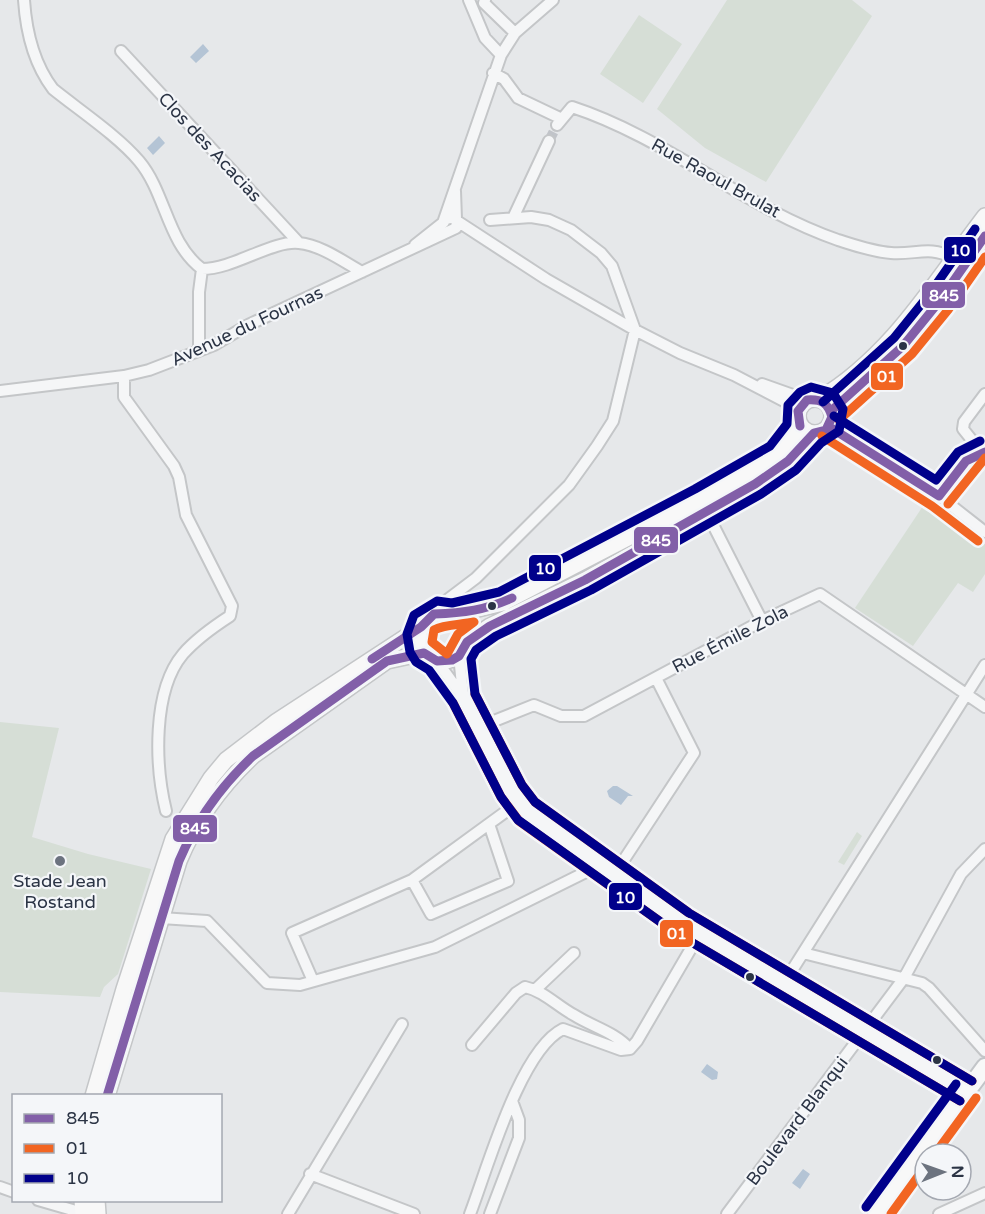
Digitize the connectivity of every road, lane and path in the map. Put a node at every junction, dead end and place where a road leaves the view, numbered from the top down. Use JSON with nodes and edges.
{"nodes":[{"id":1,"x":24,"y":0,"type":"edge"},
{"id":2,"x":469,"y":0,"type":"edge"},
{"id":3,"x":485,"y":0,"type":"edge"},
{"id":4,"x":553,"y":0,"type":"edge"},
{"id":5,"x":515,"y":33,"type":"junction"},
{"id":6,"x":121,"y":51,"type":"dead end"},
{"id":7,"x":501,"y":55,"type":"junction"},
{"id":8,"x":493,"y":72,"type":"junction"},
{"id":9,"x":549,"y":141,"type":"tunnel mouth"},
{"id":10,"x":985,"y":216,"type":"edge"},
{"id":11,"x":513,"y":218,"type":"junction"},
{"id":12,"x":490,"y":220,"type":"dead end"},
{"id":13,"x":451,"y":223,"type":"junction"},
{"id":14,"x":985,"y":236,"type":"edge"},
{"id":15,"x":299,"y":243,"type":"junction"},
{"id":16,"x":953,"y":258,"type":"junction"},
{"id":17,"x":202,"y":269,"type":"junction"},
{"id":18,"x":362,"y":272,"type":"junction"},
{"id":19,"x":635,"y":330,"type":"junction"},
{"id":20,"x":199,"y":350,"type":"junction"},
{"id":21,"x":124,"y":376,"type":"junction"},
{"id":22,"x":0,"y":391,"type":"edge"},
{"id":23,"x":985,"y":393,"type":"edge"},
{"id":24,"x":808,"y":414,"type":"junction"},
{"id":25,"x":830,"y":419,"type":"junction"},
{"id":26,"x":939,"y":496,"type":"junction"},
{"id":27,"x":707,"y":513,"type":"junction"},
{"id":28,"x":985,"y":532,"type":"edge"},
{"id":29,"x":434,"y":614,"type":"junction"},
{"id":30,"x":453,"y":615,"type":"junction"},
{"id":31,"x":762,"y":621,"type":"junction"},
{"id":32,"x":420,"y":627,"type":"junction"},
{"id":33,"x":467,"y":642,"type":"junction"},
{"id":34,"x":459,"y":656,"type":"junction"},
{"id":35,"x":431,"y":657,"type":"junction"},
{"id":36,"x":985,"y":665,"type":"edge"},
{"id":37,"x":656,"y":678,"type":"junction"},
{"id":38,"x":967,"y":694,"type":"junction"},
{"id":39,"x":463,"y":697,"type":"junction"},
{"id":40,"x":985,"y":707,"type":"edge"},
{"id":41,"x":479,"y":727,"type":"junction"},
{"id":42,"x":519,"y":802,"type":"junction"},
{"id":43,"x":166,"y":811,"type":"dead end"},
{"id":44,"x":489,"y":824,"type":"junction"},
{"id":45,"x":985,"y":849,"type":"edge"},
{"id":46,"x":600,"y":865,"type":"junction"},
{"id":47,"x":614,"y":875,"type":"junction"},
{"id":48,"x":412,"y":880,"type":"junction"},
{"id":49,"x":161,"y":918,"type":"junction"},
{"id":50,"x":700,"y":933,"type":"junction"},
{"id":51,"x":803,"y":952,"type":"junction"},
{"id":52,"x":574,"y":953,"type":"dead end"},
{"id":53,"x":904,"y":978,"type":"junction"},
{"id":54,"x":313,"y":981,"type":"junction"},
{"id":55,"x":784,"y":983,"type":"junction"},
{"id":56,"x":536,"y":989,"type":"junction"},
{"id":57,"x":567,"y":1011,"type":"junction"},
{"id":58,"x":402,"y":1024,"type":"dead end"},
{"id":59,"x":563,"y":1029,"type":"junction"},
{"id":60,"x":863,"y":1030,"type":"junction"},
{"id":61,"x":472,"y":1045,"type":"dead end"},
{"id":62,"x":634,"y":1045,"type":"junction"},
{"id":63,"x":985,"y":1051,"type":"edge"},
{"id":64,"x":985,"y":1067,"type":"edge"},
{"id":65,"x":966,"y":1091,"type":"junction"},
{"id":66,"x":93,"y":1094,"type":"edge"},
{"id":67,"x":107,"y":1094,"type":"edge"},
{"id":68,"x":513,"y":1101,"type":"junction"},
{"id":69,"x":310,"y":1174,"type":"junction"},
{"id":70,"x":985,"y":1193,"type":"edge"},
{"id":71,"x":48,"y":1202,"type":"edge"},
{"id":72,"x":86,"y":1210,"type":"edge"},
{"id":73,"x":288,"y":1214,"type":"edge"},
{"id":74,"x":414,"y":1214,"type":"edge"},
{"id":75,"x":470,"y":1214,"type":"edge"},
{"id":76,"x":490,"y":1214,"type":"edge"},
{"id":77,"x":727,"y":1214,"type":"edge"},
{"id":78,"x":876,"y":1214,"type":"edge"},
{"id":79,"x":939,"y":1214,"type":"edge"}],
"edges":[{"from":1,"to":17,"type":"street"},
{"from":2,"to":7,"type":"street"},
{"from":3,"to":5,"type":"street"},
{"from":4,"to":5,"type":"street"},
{"from":5,"to":7,"type":"street"},
{"from":6,"to":15,"type":"street","name":"Clos des Acacias"},
{"from":7,"to":8,"type":"street"},
{"from":8,"to":13,"type":"street"},
{"from":8,"to":16,"type":"street","name":"Rue Raoul Brulat"},
{"from":9,"to":11,"type":"street"},
{"from":10,"to":16,"type":"main road"},
{"from":11,"to":12,"type":"street"},
{"from":11,"to":19,"type":"street"},
{"from":13,"to":18,"type":"street","name":"Avenue du Fournas"},
{"from":13,"to":19,"type":"street"},
{"from":14,"to":25,"type":"main road"},
{"from":15,"to":17,"type":"street"},
{"from":15,"to":18,"type":"street"},
{"from":16,"to":24,"type":"main road"},
{"from":17,"to":20,"type":"street"},
{"from":18,"to":20,"type":"street","name":"Avenue du Fournas"},
{"from":19,"to":24,"type":"street"},
{"from":19,"to":29,"type":"street"},
{"from":20,"to":21,"type":"street","name":"Avenue du Fournas"},
{"from":21,"to":22,"type":"street","name":"Avenue du Fournas"},
{"from":21,"to":43,"type":"street"},
{"from":23,"to":26,"type":"street"},
{"from":24,"to":25,"type":"main road"},
{"from":24,"to":25,"type":"main road"},
{"from":24,"to":27,"type":"main road"},
{"from":24,"to":30,"type":"main road"},
{"from":25,"to":26,"type":"street"},
{"from":26,"to":28,"type":"street"},
{"from":27,"to":31,"type":"street"},
{"from":27,"to":33,"type":"main road"},
{"from":29,"to":30,"type":"main road"},
{"from":29,"to":32,"type":"main road"},
{"from":30,"to":33,"type":"main road"},
{"from":31,"to":37,"type":"street","name":"Rue Émile Zola"},
{"from":31,"to":38,"type":"street","name":"Rue Émile Zola"},
{"from":32,"to":35,"type":"main road"},
{"from":32,"to":66,"type":"main road"},
{"from":33,"to":34,"type":"main road"},
{"from":34,"to":35,"type":"main road"},
{"from":34,"to":39,"type":"street"},
{"from":35,"to":39,"type":"street"},
{"from":35,"to":49,"type":"main road"},
{"from":36,"to":38,"type":"street"},
{"from":37,"to":41,"type":"street","name":"Rue Émile Zola"},
{"from":37,"to":47,"type":"street"},
{"from":38,"to":40,"type":"street"},
{"from":38,"to":51,"type":"street"},
{"from":39,"to":41,"type":"street"},
{"from":41,"to":42,"type":"street"},
{"from":42,"to":44,"type":"street"},
{"from":42,"to":46,"type":"street"},
{"from":44,"to":48,"type":"street"},
{"from":44,"to":48,"type":"street"},
{"from":45,"to":53,"type":"street","name":"Boulevard Blanqui"},
{"from":46,"to":47,"type":"street"},
{"from":46,"to":54,"type":"street"},
{"from":47,"to":50,"type":"street"},
{"from":48,"to":54,"type":"street"},
{"from":49,"to":54,"type":"street"},
{"from":49,"to":67,"type":"main road"},
{"from":50,"to":55,"type":"street"},
{"from":50,"to":62,"type":"street"},
{"from":51,"to":53,"type":"street"},
{"from":51,"to":55,"type":"street"},
{"from":52,"to":56,"type":"street"},
{"from":53,"to":60,"type":"street","name":"Boulevard Blanqui"},
{"from":53,"to":63,"type":"street"},
{"from":55,"to":60,"type":"street"},
{"from":56,"to":57,"type":"street"},
{"from":56,"to":61,"type":"street"},
{"from":57,"to":59,"type":"street"},
{"from":57,"to":62,"type":"street"},
{"from":58,"to":69,"type":"street"},
{"from":59,"to":62,"type":"street"},
{"from":59,"to":68,"type":"street"},
{"from":60,"to":65,"type":"street"},
{"from":60,"to":77,"type":"street","name":"Boulevard Blanqui"},
{"from":64,"to":65,"type":"main road"},
{"from":65,"to":78,"type":"main road"},
{"from":68,"to":75,"type":"street"},
{"from":68,"to":76,"type":"street"},
{"from":69,"to":73,"type":"street"},
{"from":69,"to":74,"type":"street"},
{"from":70,"to":79,"type":"street"},
{"from":71,"to":72,"type":"street"}]}
